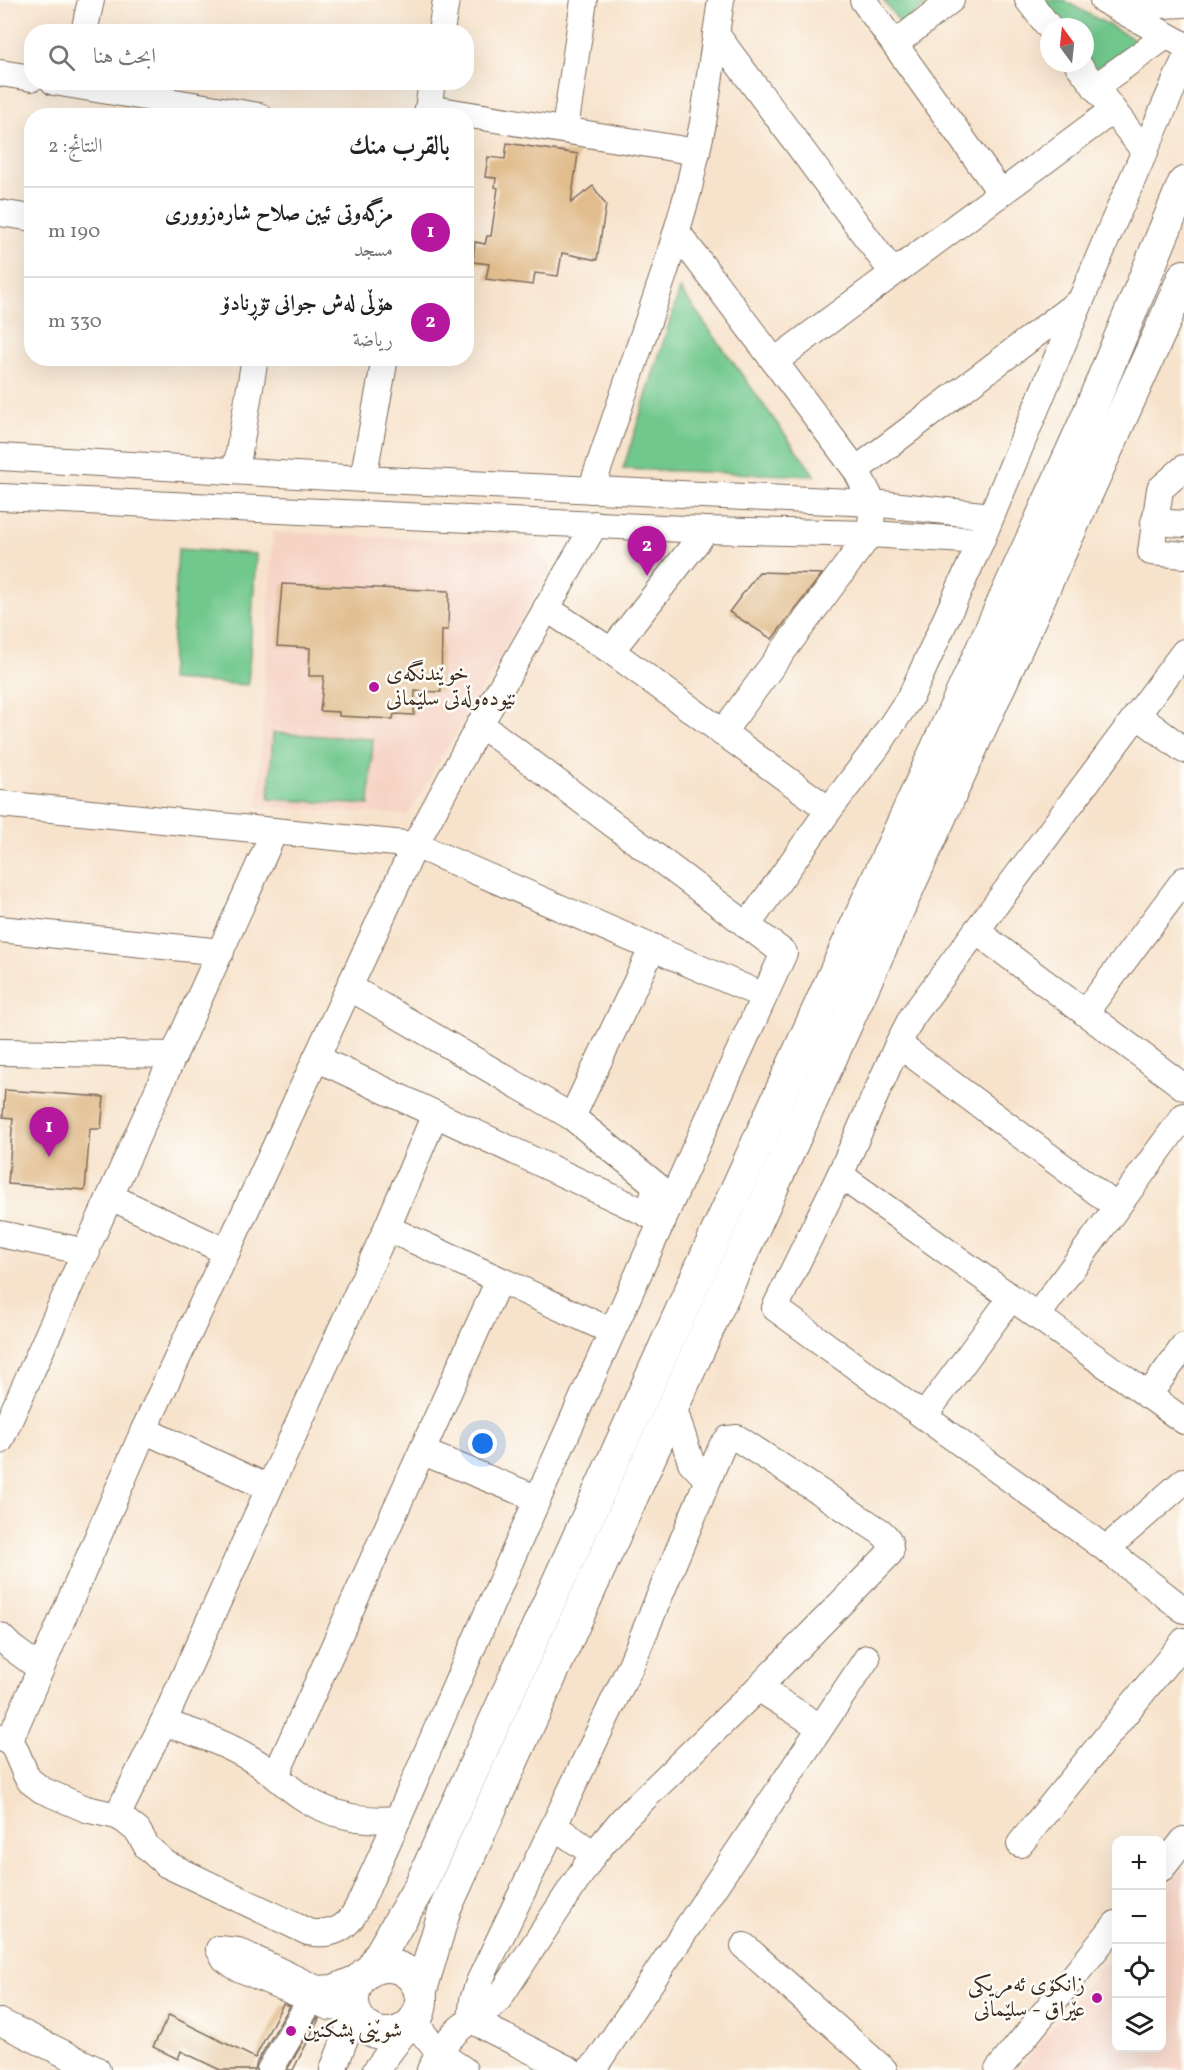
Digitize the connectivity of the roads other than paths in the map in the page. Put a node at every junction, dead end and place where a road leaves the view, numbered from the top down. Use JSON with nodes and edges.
{"nodes":[{"id":1,"x":91,"y":0,"type":"edge"},
{"id":2,"x":584,"y":0,"type":"edge"},
{"id":3,"x":722,"y":0,"type":"edge"},
{"id":4,"x":863,"y":0,"type":"edge"},
{"id":5,"x":951,"y":0,"type":"edge"},
{"id":6,"x":1028,"y":0,"type":"edge"},
{"id":7,"x":441,"y":1,"type":"edge"},
{"id":8,"x":1109,"y":4,"type":"edge"},
{"id":9,"x":1184,"y":4,"type":"edge"},
{"id":10,"x":1042,"y":18,"type":"edge"},
{"id":11,"x":86,"y":24,"type":"edge"},
{"id":12,"x":441,"y":24,"type":"edge"},
{"id":13,"x":716,"y":34,"type":"junction"},
{"id":14,"x":1175,"y":41,"type":"edge"},
{"id":15,"x":895,"y":44,"type":"junction"},
{"id":16,"x":1184,"y":62,"type":"edge"},
{"id":17,"x":1084,"y":72,"type":"edge"},
{"id":18,"x":0,"y":73,"type":"edge"},
{"id":19,"x":24,"y":77,"type":"edge"},
{"id":20,"x":1095,"y":87,"type":"junction"},
{"id":21,"x":103,"y":90,"type":"edge"},
{"id":22,"x":431,"y":90,"type":"edge"},
{"id":23,"x":211,"y":108,"type":"edge"},
{"id":24,"x":429,"y":108,"type":"edge"},
{"id":25,"x":1113,"y":110,"type":"junction"},
{"id":26,"x":474,"y":118,"type":"edge"},
{"id":27,"x":565,"y":129,"type":"junction"},
{"id":28,"x":697,"y":152,"type":"junction"},
{"id":29,"x":1145,"y":152,"type":"junction"},
{"id":30,"x":1184,"y":183,"type":"edge"},
{"id":31,"x":1000,"y":193,"type":"junction"},
{"id":32,"x":0,"y":213,"type":"edge"},
{"id":33,"x":24,"y":217,"type":"edge"},
{"id":34,"x":677,"y":232,"type":"junction"},
{"id":35,"x":893,"y":273,"type":"junction"},
{"id":36,"x":1184,"y":276,"type":"edge"},
{"id":37,"x":1081,"y":300,"type":"junction"},
{"id":38,"x":775,"y":361,"type":"junction"},
{"id":39,"x":254,"y":366,"type":"edge"},
{"id":40,"x":384,"y":366,"type":"edge"},
{"id":41,"x":0,"y":457,"type":"edge"},
{"id":42,"x":1184,"y":468,"type":"edge"},
{"id":43,"x":236,"y":470,"type":"junction"},
{"id":44,"x":856,"y":470,"type":"junction"},
{"id":45,"x":363,"y":479,"type":"junction"},
{"id":46,"x":490,"y":484,"type":"junction"},
{"id":47,"x":591,"y":490,"type":"junction"},
{"id":48,"x":0,"y":497,"type":"edge"},
{"id":49,"x":873,"y":503,"type":"junction"},
{"id":50,"x":991,"y":516,"type":"junction"},
{"id":51,"x":487,"y":521,"type":"junction"},
{"id":52,"x":1154,"y":522,"type":"junction"},
{"id":53,"x":595,"y":524,"type":"junction"},
{"id":54,"x":1184,"y":524,"type":"edge"},
{"id":55,"x":706,"y":530,"type":"junction"},
{"id":56,"x":870,"y":534,"type":"junction"},
{"id":57,"x":981,"y":541,"type":"junction"},
{"id":58,"x":1184,"y":555,"type":"edge"},
{"id":59,"x":546,"y":608,"type":"junction"},
{"id":60,"x":611,"y":651,"type":"junction"},
{"id":61,"x":1184,"y":652,"type":"edge"},
{"id":62,"x":1137,"y":715,"type":"junction"},
{"id":63,"x":480,"y":724,"type":"junction"},
{"id":64,"x":722,"y":733,"type":"junction"},
{"id":65,"x":1184,"y":750,"type":"edge"},
{"id":66,"x":0,"y":804,"type":"edge"},
{"id":67,"x":829,"y":810,"type":"junction"},
{"id":68,"x":274,"y":831,"type":"junction"},
{"id":69,"x":415,"y":845,"type":"junction"},
{"id":70,"x":1184,"y":880,"type":"edge"},
{"id":71,"x":747,"y":926,"type":"junction"},
{"id":72,"x":0,"y":929,"type":"edge"},
{"id":73,"x":976,"y":931,"type":"junction"},
{"id":74,"x":653,"y":947,"type":"junction"},
{"id":75,"x":221,"y":952,"type":"junction"},
{"id":76,"x":349,"y":987,"type":"junction"},
{"id":77,"x":764,"y":996,"type":"junction"},
{"id":78,"x":1085,"y":1013,"type":"junction"},
{"id":79,"x":898,"y":1044,"type":"junction"},
{"id":80,"x":0,"y":1052,"type":"edge"},
{"id":81,"x":174,"y":1055,"type":"junction"},
{"id":82,"x":316,"y":1058,"type":"junction"},
{"id":83,"x":1184,"y":1087,"type":"edge"},
{"id":84,"x":435,"y":1114,"type":"junction"},
{"id":85,"x":1184,"y":1116,"type":"edge"},
{"id":86,"x":572,"y":1117,"type":"junction"},
{"id":87,"x":840,"y":1175,"type":"junction"},
{"id":88,"x":111,"y":1197,"type":"junction"},
{"id":89,"x":1117,"y":1207,"type":"junction"},
{"id":90,"x":656,"y":1218,"type":"junction"},
{"id":91,"x":387,"y":1228,"type":"junction"},
{"id":92,"x":0,"y":1234,"type":"edge"},
{"id":93,"x":87,"y":1252,"type":"junction"},
{"id":94,"x":227,"y":1252,"type":"junction"},
{"id":95,"x":499,"y":1280,"type":"junction"},
{"id":96,"x":1011,"y":1298,"type":"junction"},
{"id":97,"x":1036,"y":1316,"type":"junction"},
{"id":98,"x":611,"y":1331,"type":"junction"},
{"id":99,"x":1184,"y":1346,"type":"edge"},
{"id":100,"x":1148,"y":1396,"type":"junction"},
{"id":101,"x":673,"y":1406,"type":"junction"},
{"id":102,"x":924,"y":1416,"type":"junction"},
{"id":103,"x":1184,"y":1422,"type":"edge"},
{"id":104,"x":144,"y":1430,"type":"junction"},
{"id":105,"x":0,"y":1441,"type":"edge"},
{"id":106,"x":423,"y":1452,"type":"junction"},
{"id":107,"x":707,"y":1479,"type":"junction"},
{"id":108,"x":1184,"y":1480,"type":"edge"},
{"id":109,"x":270,"y":1488,"type":"junction"},
{"id":110,"x":536,"y":1498,"type":"junction"},
{"id":111,"x":1106,"y":1549,"type":"junction"},
{"id":112,"x":1184,"y":1610,"type":"edge"},
{"id":113,"x":0,"y":1636,"type":"edge"},
{"id":114,"x":1184,"y":1641,"type":"edge"},
{"id":115,"x":867,"y":1658,"type":"dead end"},
{"id":116,"x":40,"y":1669,"type":"junction"},
{"id":117,"x":758,"y":1688,"type":"junction"},
{"id":118,"x":163,"y":1723,"type":"junction"},
{"id":119,"x":820,"y":1727,"type":"junction"},
{"id":120,"x":5,"y":1740,"type":"edge"},
{"id":121,"x":276,"y":1775,"type":"junction"},
{"id":122,"x":117,"y":1816,"type":"junction"},
{"id":123,"x":398,"y":1820,"type":"junction"},
{"id":124,"x":554,"y":1826,"type":"junction"},
{"id":125,"x":1184,"y":1840,"type":"edge"},
{"id":126,"x":1020,"y":1844,"type":"dead end"},
{"id":127,"x":594,"y":1854,"type":"junction"},
{"id":128,"x":1166,"y":1862,"type":"edge"},
{"id":129,"x":1112,"y":1929,"type":"edge"},
{"id":130,"x":744,"y":1946,"type":"dead end"},
{"id":131,"x":367,"y":1973,"type":"junction"},
{"id":132,"x":420,"y":1990,"type":"junction"},
{"id":133,"x":314,"y":1994,"type":"junction"},
{"id":134,"x":354,"y":2010,"type":"junction"},
{"id":135,"x":471,"y":2020,"type":"junction"},
{"id":136,"x":0,"y":2022,"type":"edge"},
{"id":137,"x":409,"y":2026,"type":"junction"},
{"id":138,"x":434,"y":2061,"type":"edge"},
{"id":139,"x":97,"y":2070,"type":"edge"},
{"id":140,"x":270,"y":2070,"type":"edge"},
{"id":141,"x":333,"y":2070,"type":"edge"},
{"id":142,"x":376,"y":2070,"type":"edge"},
{"id":143,"x":464,"y":2070,"type":"edge"},
{"id":144,"x":570,"y":2070,"type":"edge"},
{"id":145,"x":589,"y":2070,"type":"edge"},
{"id":146,"x":885,"y":2070,"type":"edge"},
{"id":147,"x":998,"y":2070,"type":"edge"}],
"edges":[{"from":1,"to":11,"type":"street"},
{"from":2,"to":27,"type":"street"},
{"from":3,"to":13,"type":"street"},
{"from":4,"to":15,"type":"street"},
{"from":5,"to":15,"type":"street"},
{"from":6,"to":10,"type":"street"},
{"from":7,"to":12,"type":"street"},
{"from":8,"to":9,"type":"street"},
{"from":8,"to":14,"type":"street"},
{"from":13,"to":28,"type":"street"},
{"from":13,"to":35,"type":"street"},
{"from":14,"to":20,"type":"street"},
{"from":15,"to":31,"type":"street"},
{"from":16,"to":29,"type":"street"},
{"from":17,"to":20,"type":"street"},
{"from":18,"to":19,"type":"street"},
{"from":20,"to":25,"type":"street"},
{"from":21,"to":23,"type":"street"},
{"from":22,"to":24,"type":"street"},
{"from":25,"to":29,"type":"street"},
{"from":25,"to":31,"type":"street"},
{"from":26,"to":27,"type":"street"},
{"from":27,"to":28,"type":"street"},
{"from":28,"to":34,"type":"street"},
{"from":29,"to":37,"type":"street"},
{"from":30,"to":131,"type":"main road"},
{"from":31,"to":35,"type":"street"},
{"from":32,"to":33,"type":"street"},
{"from":34,"to":38,"type":"street"},
{"from":34,"to":47,"type":"street"},
{"from":35,"to":38,"type":"street"},
{"from":36,"to":101,"type":"main road"},
{"from":37,"to":44,"type":"street"},
{"from":37,"to":50,"type":"street"},
{"from":38,"to":44,"type":"street"},
{"from":39,"to":43,"type":"street"},
{"from":40,"to":45,"type":"street"},
{"from":41,"to":43,"type":"street"},
{"from":42,"to":52,"type":"street"},
{"from":43,"to":45,"type":"street"},
{"from":44,"to":49,"type":"street"},
{"from":45,"to":46,"type":"street"},
{"from":46,"to":47,"type":"street"},
{"from":46,"to":51,"type":"street"},
{"from":47,"to":49,"type":"street"},
{"from":48,"to":51,"type":"street"},
{"from":49,"to":50,"type":"street"},
{"from":49,"to":56,"type":"street"},
{"from":50,"to":57,"type":"street"},
{"from":51,"to":53,"type":"street"},
{"from":52,"to":54,"type":"street"},
{"from":52,"to":58,"type":"street"},
{"from":53,"to":55,"type":"street"},
{"from":53,"to":59,"type":"street"},
{"from":55,"to":56,"type":"street"},
{"from":55,"to":60,"type":"street"},
{"from":56,"to":57,"type":"street"},
{"from":56,"to":64,"type":"street"},
{"from":57,"to":67,"type":"street"},
{"from":59,"to":60,"type":"street"},
{"from":59,"to":63,"type":"street"},
{"from":60,"to":64,"type":"street"},
{"from":61,"to":62,"type":"street"},
{"from":62,"to":65,"type":"street"},
{"from":62,"to":73,"type":"street"},
{"from":63,"to":69,"type":"street"},
{"from":63,"to":71,"type":"street"},
{"from":64,"to":67,"type":"street"},
{"from":66,"to":68,"type":"street"},
{"from":67,"to":71,"type":"street"},
{"from":68,"to":69,"type":"street"},
{"from":68,"to":75,"type":"street"},
{"from":69,"to":74,"type":"street"},
{"from":69,"to":76,"type":"street"},
{"from":70,"to":78,"type":"street"},
{"from":71,"to":77,"type":"street"},
{"from":72,"to":75,"type":"street"},
{"from":73,"to":78,"type":"street"},
{"from":73,"to":79,"type":"street"},
{"from":74,"to":77,"type":"street"},
{"from":74,"to":86,"type":"street"},
{"from":75,"to":81,"type":"street"},
{"from":76,"to":82,"type":"street"},
{"from":76,"to":86,"type":"street"},
{"from":77,"to":90,"type":"street"},
{"from":78,"to":83,"type":"street"},
{"from":79,"to":87,"type":"street"},
{"from":79,"to":89,"type":"street"},
{"from":80,"to":81,"type":"street"},
{"from":81,"to":88,"type":"street"},
{"from":82,"to":84,"type":"street"},
{"from":82,"to":94,"type":"street"},
{"from":84,"to":90,"type":"street"},
{"from":84,"to":91,"type":"street"},
{"from":85,"to":89,"type":"street"},
{"from":86,"to":90,"type":"street"},
{"from":87,"to":96,"type":"street"},
{"from":87,"to":102,"type":"street"},
{"from":88,"to":93,"type":"street"},
{"from":88,"to":94,"type":"street"},
{"from":89,"to":97,"type":"street"},
{"from":90,"to":98,"type":"street"},
{"from":91,"to":95,"type":"street"},
{"from":91,"to":109,"type":"street"},
{"from":92,"to":93,"type":"street"},
{"from":93,"to":105,"type":"street"},
{"from":94,"to":104,"type":"street"},
{"from":95,"to":98,"type":"street"},
{"from":95,"to":106,"type":"street"},
{"from":96,"to":97,"type":"street"},
{"from":96,"to":102,"type":"street"},
{"from":97,"to":100,"type":"street"},
{"from":98,"to":110,"type":"street"},
{"from":99,"to":100,"type":"street"},
{"from":100,"to":103,"type":"street"},
{"from":101,"to":107,"type":"street"},
{"from":101,"to":132,"type":"main road"},
{"from":102,"to":111,"type":"street"},
{"from":104,"to":109,"type":"street"},
{"from":104,"to":116,"type":"street"},
{"from":106,"to":110,"type":"street"},
{"from":106,"to":121,"type":"street"},
{"from":107,"to":117,"type":"street"},
{"from":107,"to":124,"type":"street"},
{"from":108,"to":111,"type":"street"},
{"from":109,"to":118,"type":"street"},
{"from":110,"to":123,"type":"street"},
{"from":111,"to":112,"type":"street"},
{"from":113,"to":116,"type":"street"},
{"from":114,"to":126,"type":"street"},
{"from":115,"to":119,"type":"street"},
{"from":116,"to":120,"type":"street"},
{"from":117,"to":119,"type":"street"},
{"from":117,"to":127,"type":"street"},
{"from":118,"to":121,"type":"street"},
{"from":118,"to":122,"type":"street"},
{"from":119,"to":145,"type":"street"},
{"from":120,"to":122,"type":"street"},
{"from":121,"to":123,"type":"street"},
{"from":122,"to":123,"type":"street"},
{"from":124,"to":127,"type":"street"},
{"from":124,"to":135,"type":"street"},
{"from":125,"to":128,"type":"street"},
{"from":127,"to":135,"type":"street"},
{"from":129,"to":147,"type":"street"},
{"from":130,"to":146,"type":"street"},
{"from":131,"to":132,"type":"main road"},
{"from":131,"to":133,"type":"street"},
{"from":131,"to":134,"type":"main road"},
{"from":132,"to":137,"type":"main road"},
{"from":133,"to":134,"type":"street"},
{"from":133,"to":140,"type":"street"},
{"from":134,"to":137,"type":"main road"},
{"from":134,"to":141,"type":"street"},
{"from":135,"to":138,"type":"street"},
{"from":135,"to":144,"type":"street"},
{"from":136,"to":139,"type":"street"},
{"from":137,"to":138,"type":"street"},
{"from":137,"to":142,"type":"street"},
{"from":138,"to":143,"type":"street"}]}
